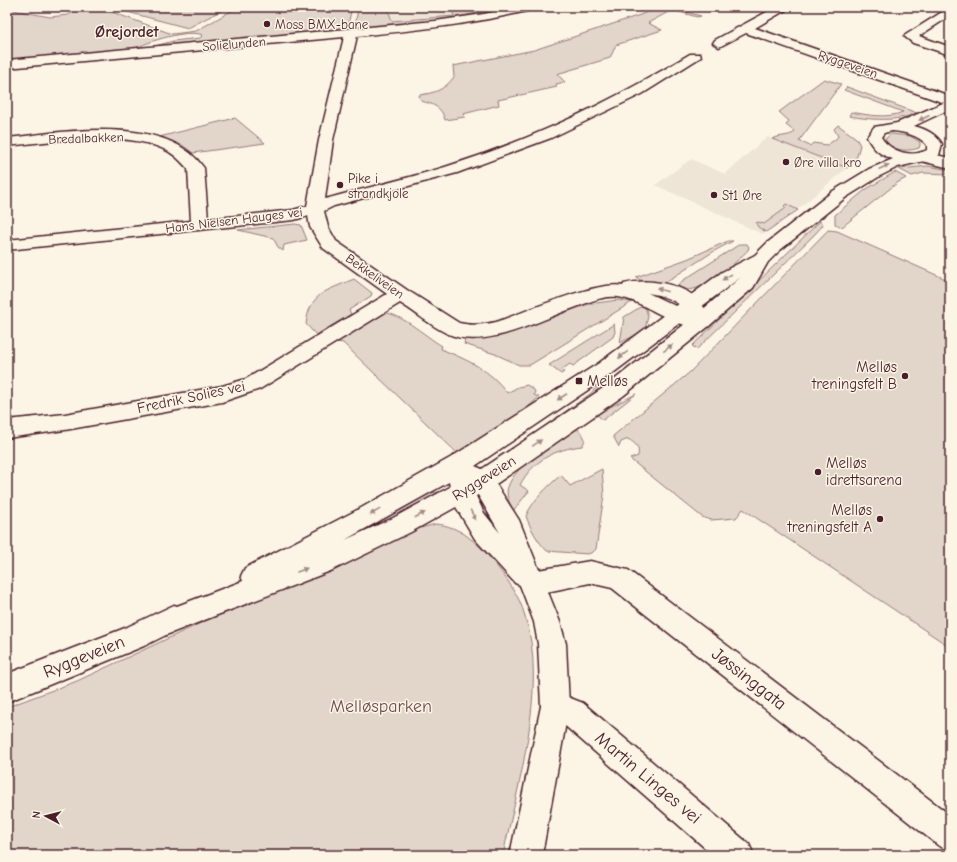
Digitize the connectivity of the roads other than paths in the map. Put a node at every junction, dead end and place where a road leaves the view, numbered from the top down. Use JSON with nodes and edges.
{"nodes":[{"id":1,"x":531,"y":7,"type":"edge"},
{"id":2,"x":785,"y":7,"type":"edge"},
{"id":3,"x":950,"y":11,"type":"edge"},
{"id":4,"x":745,"y":29,"type":"junction"},
{"id":5,"x":351,"y":34,"type":"junction"},
{"id":6,"x":719,"y":43,"type":"dead end"},
{"id":7,"x":950,"y":51,"type":"edge"},
{"id":8,"x":695,"y":57,"type":"dead end"},
{"id":9,"x":7,"y":64,"type":"edge"},
{"id":10,"x":949,"y":104,"type":"edge"},
{"id":11,"x":900,"y":127,"type":"junction"},
{"id":12,"x":7,"y":142,"type":"edge"},
{"id":13,"x":934,"y":142,"type":"junction"},
{"id":14,"x":879,"y":146,"type":"junction"},
{"id":15,"x":950,"y":154,"type":"edge"},
{"id":16,"x":917,"y":157,"type":"junction"},
{"id":17,"x":950,"y":163,"type":"edge"},
{"id":18,"x":856,"y":181,"type":"junction"},
{"id":19,"x":316,"y":209,"type":"junction"},
{"id":20,"x":200,"y":224,"type":"junction"},
{"id":21,"x":7,"y":244,"type":"edge"},
{"id":22,"x":761,"y":259,"type":"junction"},
{"id":23,"x":625,"y":291,"type":"junction"},
{"id":24,"x":400,"y":294,"type":"junction"},
{"id":25,"x":690,"y":303,"type":"junction"},
{"id":26,"x":675,"y":315,"type":"junction"},
{"id":27,"x":702,"y":321,"type":"junction"},
{"id":28,"x":7,"y":429,"type":"edge"},
{"id":29,"x":458,"y":466,"type":"junction"},
{"id":30,"x":472,"y":487,"type":"junction"},
{"id":31,"x":532,"y":583,"type":"junction"},
{"id":32,"x":161,"y":624,"type":"junction"},
{"id":33,"x":7,"y":688,"type":"edge"},
{"id":34,"x":555,"y":706,"type":"junction"},
{"id":35,"x":950,"y":835,"type":"edge"},
{"id":36,"x":526,"y":855,"type":"edge"},
{"id":37,"x":738,"y":855,"type":"edge"}],
"edges":[{"from":1,"to":5,"type":"street","name":"Solielunden"},
{"from":2,"to":4,"type":"street"},
{"from":3,"to":7,"type":"street"},
{"from":4,"to":6,"type":"street"},
{"from":4,"to":10,"type":"street","name":"Ryggeveien"},
{"from":5,"to":9,"type":"street","name":"Solielunden"},
{"from":5,"to":19,"type":"street","name":"Bekkeliveien"},
{"from":8,"to":19,"type":"street","name":"Hans Nielsen Hauges vei"},
{"from":10,"to":11,"type":"street","one_way":true},
{"from":10,"to":13,"type":"street"},
{"from":11,"to":13,"type":"street"},
{"from":11,"to":14,"type":"street"},
{"from":12,"to":20,"type":"street","name":"Bredalbakken"},
{"from":13,"to":15,"type":"street"},
{"from":13,"to":16,"type":"street"},
{"from":14,"to":16,"type":"street"},
{"from":14,"to":18,"type":"street","name":"Ryggeveien"},
{"from":16,"to":17,"type":"street"},
{"from":18,"to":16,"type":"street","name":"Ryggeveien","one_way":true},
{"from":18,"to":22,"type":"street","name":"Ryggeveien"},
{"from":19,"to":20,"type":"street","name":"Hans Nielsen Hauges vei"},
{"from":19,"to":24,"type":"street","name":"Bekkeliveien"},
{"from":20,"to":21,"type":"street","name":"Hans Nielsen Hauges vei"},
{"from":22,"to":25,"type":"street","name":"Ryggeveien","one_way":true},
{"from":22,"to":27,"type":"street","name":"Ryggeveien"},
{"from":23,"to":24,"type":"street","name":"Bekkeliveien"},
{"from":25,"to":23,"type":"street","name":"Bekkeliveien","one_way":true},
{"from":23,"to":26,"type":"street","name":"Bekkeliveien"},
{"from":24,"to":28,"type":"street","name":"Fredrik Solies vei"},
{"from":25,"to":26,"type":"street","name":"Ryggeveien"},
{"from":25,"to":27,"type":"street","name":"Bekkeliveien"},
{"from":26,"to":27,"type":"street","name":"Bekkeliveien"},
{"from":26,"to":29,"type":"street","name":"Ryggeveien","one_way":true},
{"from":30,"to":27,"type":"street","name":"Ryggeveien","one_way":true},
{"from":29,"to":30,"type":"street"},
{"from":29,"to":32,"type":"street","name":"Ryggeveien","one_way":true},
{"from":30,"to":31,"type":"street"},
{"from":32,"to":30,"type":"street","name":"Ryggeveien","one_way":true},
{"from":31,"to":34,"type":"street"},
{"from":31,"to":35,"type":"street","name":"Jøssinggata"},
{"from":32,"to":33,"type":"street","name":"Ryggeveien"},
{"from":34,"to":36,"type":"street"},
{"from":34,"to":37,"type":"street","name":"Martin Linges vei"}]}
